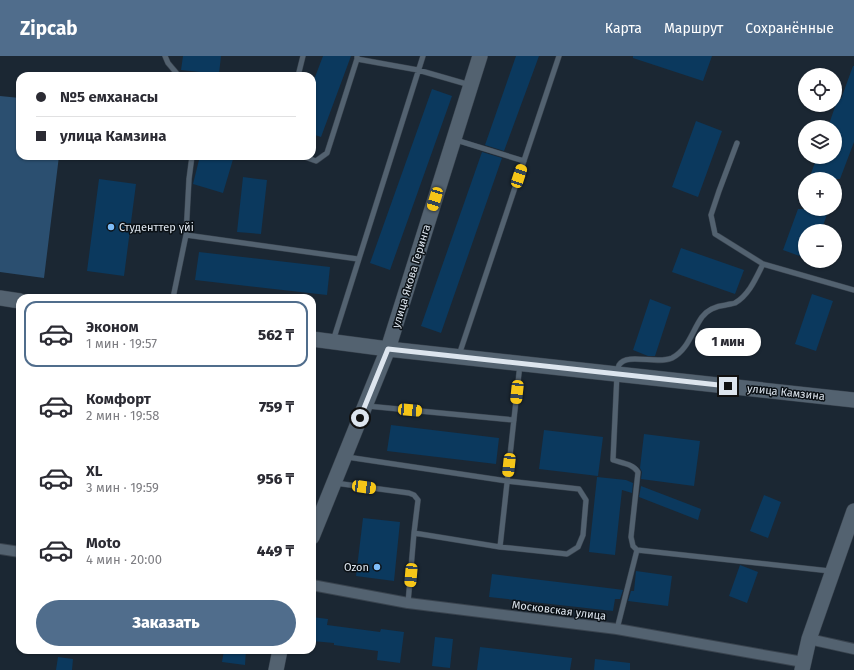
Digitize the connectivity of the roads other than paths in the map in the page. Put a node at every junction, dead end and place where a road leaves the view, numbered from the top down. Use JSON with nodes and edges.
{"nodes":[{"id":1,"x":164,"y":56,"type":"edge"},
{"id":2,"x":304,"y":56,"type":"edge"},
{"id":3,"x":423,"y":56,"type":"edge"},
{"id":4,"x":480,"y":56,"type":"edge"},
{"id":5,"x":559,"y":56,"type":"edge"},
{"id":6,"x":357,"y":57,"type":"edge"},
{"id":7,"x":418,"y":70,"type":"junction"},
{"id":8,"x":176,"y":72,"type":"edge"},
{"id":9,"x":299,"y":72,"type":"edge"},
{"id":10,"x":471,"y":86,"type":"junction"},
{"id":11,"x":454,"y":139,"type":"junction"},
{"id":12,"x":737,"y":143,"type":"dead end"},
{"id":13,"x":191,"y":160,"type":"edge"},
{"id":14,"x":311,"y":160,"type":"edge"},
{"id":15,"x":524,"y":161,"type":"junction"},
{"id":16,"x":186,"y":235,"type":"junction"},
{"id":17,"x":358,"y":260,"type":"junction"},
{"id":18,"x":764,"y":264,"type":"junction"},
{"id":19,"x":854,"y":290,"type":"edge"},
{"id":20,"x":174,"y":294,"type":"edge"},
{"id":21,"x":0,"y":298,"type":"edge"},
{"id":22,"x":16,"y":300,"type":"edge"},
{"id":23,"x":316,"y":340,"type":"edge"},
{"id":24,"x":332,"y":342,"type":"junction"},
{"id":25,"x":388,"y":349,"type":"junction"},
{"id":26,"x":458,"y":357,"type":"junction"},
{"id":27,"x":520,"y":363,"type":"junction"},
{"id":28,"x":617,"y":374,"type":"junction"},
{"id":29,"x":854,"y":400,"type":"edge"},
{"id":30,"x":365,"y":406,"type":"junction"},
{"id":31,"x":514,"y":420,"type":"junction"},
{"id":32,"x":345,"y":456,"type":"junction"},
{"id":33,"x":507,"y":481,"type":"junction"},
{"id":34,"x":334,"y":483,"type":"junction"},
{"id":35,"x":854,"y":511,"type":"edge"},
{"id":36,"x":316,"y":527,"type":"edge"},
{"id":37,"x":414,"y":533,"type":"junction"},
{"id":38,"x":500,"y":547,"type":"junction"},
{"id":39,"x":0,"y":549,"type":"edge"},
{"id":40,"x":637,"y":550,"type":"junction"},
{"id":41,"x":16,"y":551,"type":"edge"},
{"id":42,"x":833,"y":571,"type":"junction"},
{"id":43,"x":316,"y":586,"type":"edge"},
{"id":44,"x":408,"y":603,"type":"junction"},
{"id":45,"x":617,"y":629,"type":"junction"},
{"id":46,"x":809,"y":639,"type":"junction"},
{"id":47,"x":854,"y":648,"type":"edge"},
{"id":48,"x":279,"y":654,"type":"edge"},
{"id":49,"x":803,"y":666,"type":"edge"},
{"id":50,"x":276,"y":670,"type":"edge"}],
"edges":[{"from":1,"to":8,"type":"lane"},
{"from":2,"to":9,"type":"lane"},
{"from":3,"to":7,"type":"lane"},
{"from":4,"to":10,"type":"main road","name":"улица Якова Геринга"},
{"from":5,"to":15,"type":"lane"},
{"from":6,"to":7,"type":"lane"},
{"from":6,"to":14,"type":"lane"},
{"from":7,"to":10,"type":"lane"},
{"from":7,"to":17,"type":"lane"},
{"from":10,"to":11,"type":"main road","name":"улица Якова Геринга"},
{"from":11,"to":15,"type":"lane"},
{"from":11,"to":25,"type":"main road","name":"улица Якова Геринга"},
{"from":12,"to":18,"type":"lane"},
{"from":13,"to":16,"type":"lane"},
{"from":15,"to":26,"type":"lane"},
{"from":16,"to":17,"type":"lane"},
{"from":16,"to":20,"type":"lane"},
{"from":17,"to":24,"type":"lane"},
{"from":18,"to":19,"type":"lane"},
{"from":18,"to":28,"type":"lane"},
{"from":21,"to":22,"type":"main road"},
{"from":23,"to":24,"type":"main road","name":"улица Камзина"},
{"from":24,"to":25,"type":"main road","name":"улица Камзина"},
{"from":25,"to":26,"type":"main road","name":"улица Камзина"},
{"from":25,"to":30,"type":"main road","name":"улица Якова Геринга"},
{"from":26,"to":27,"type":"main road","name":"улица Камзина"},
{"from":27,"to":28,"type":"main road","name":"улица Камзина"},
{"from":27,"to":31,"type":"lane"},
{"from":28,"to":29,"type":"main road","name":"улица Камзина"},
{"from":28,"to":40,"type":"lane"},
{"from":30,"to":31,"type":"lane"},
{"from":30,"to":32,"type":"main road","name":"улица Якова Геринга"},
{"from":31,"to":33,"type":"lane"},
{"from":32,"to":33,"type":"lane"},
{"from":32,"to":34,"type":"main road","name":"улица Якова Геринга"},
{"from":33,"to":38,"type":"lane"},
{"from":33,"to":38,"type":"lane"},
{"from":34,"to":36,"type":"main road","name":"улица Якова Геринга"},
{"from":34,"to":37,"type":"lane"},
{"from":35,"to":42,"type":"main road"},
{"from":37,"to":38,"type":"lane"},
{"from":37,"to":44,"type":"lane"},
{"from":39,"to":41,"type":"street"},
{"from":40,"to":42,"type":"lane"},
{"from":40,"to":45,"type":"lane"},
{"from":42,"to":46,"type":"main road"},
{"from":43,"to":44,"type":"street","name":"Московская улица"},
{"from":44,"to":45,"type":"street","name":"Московская улица"},
{"from":45,"to":49,"type":"street","name":"Московская улица"},
{"from":46,"to":47,"type":"street"},
{"from":46,"to":49,"type":"main road"},
{"from":48,"to":50,"type":"main road"}]}
